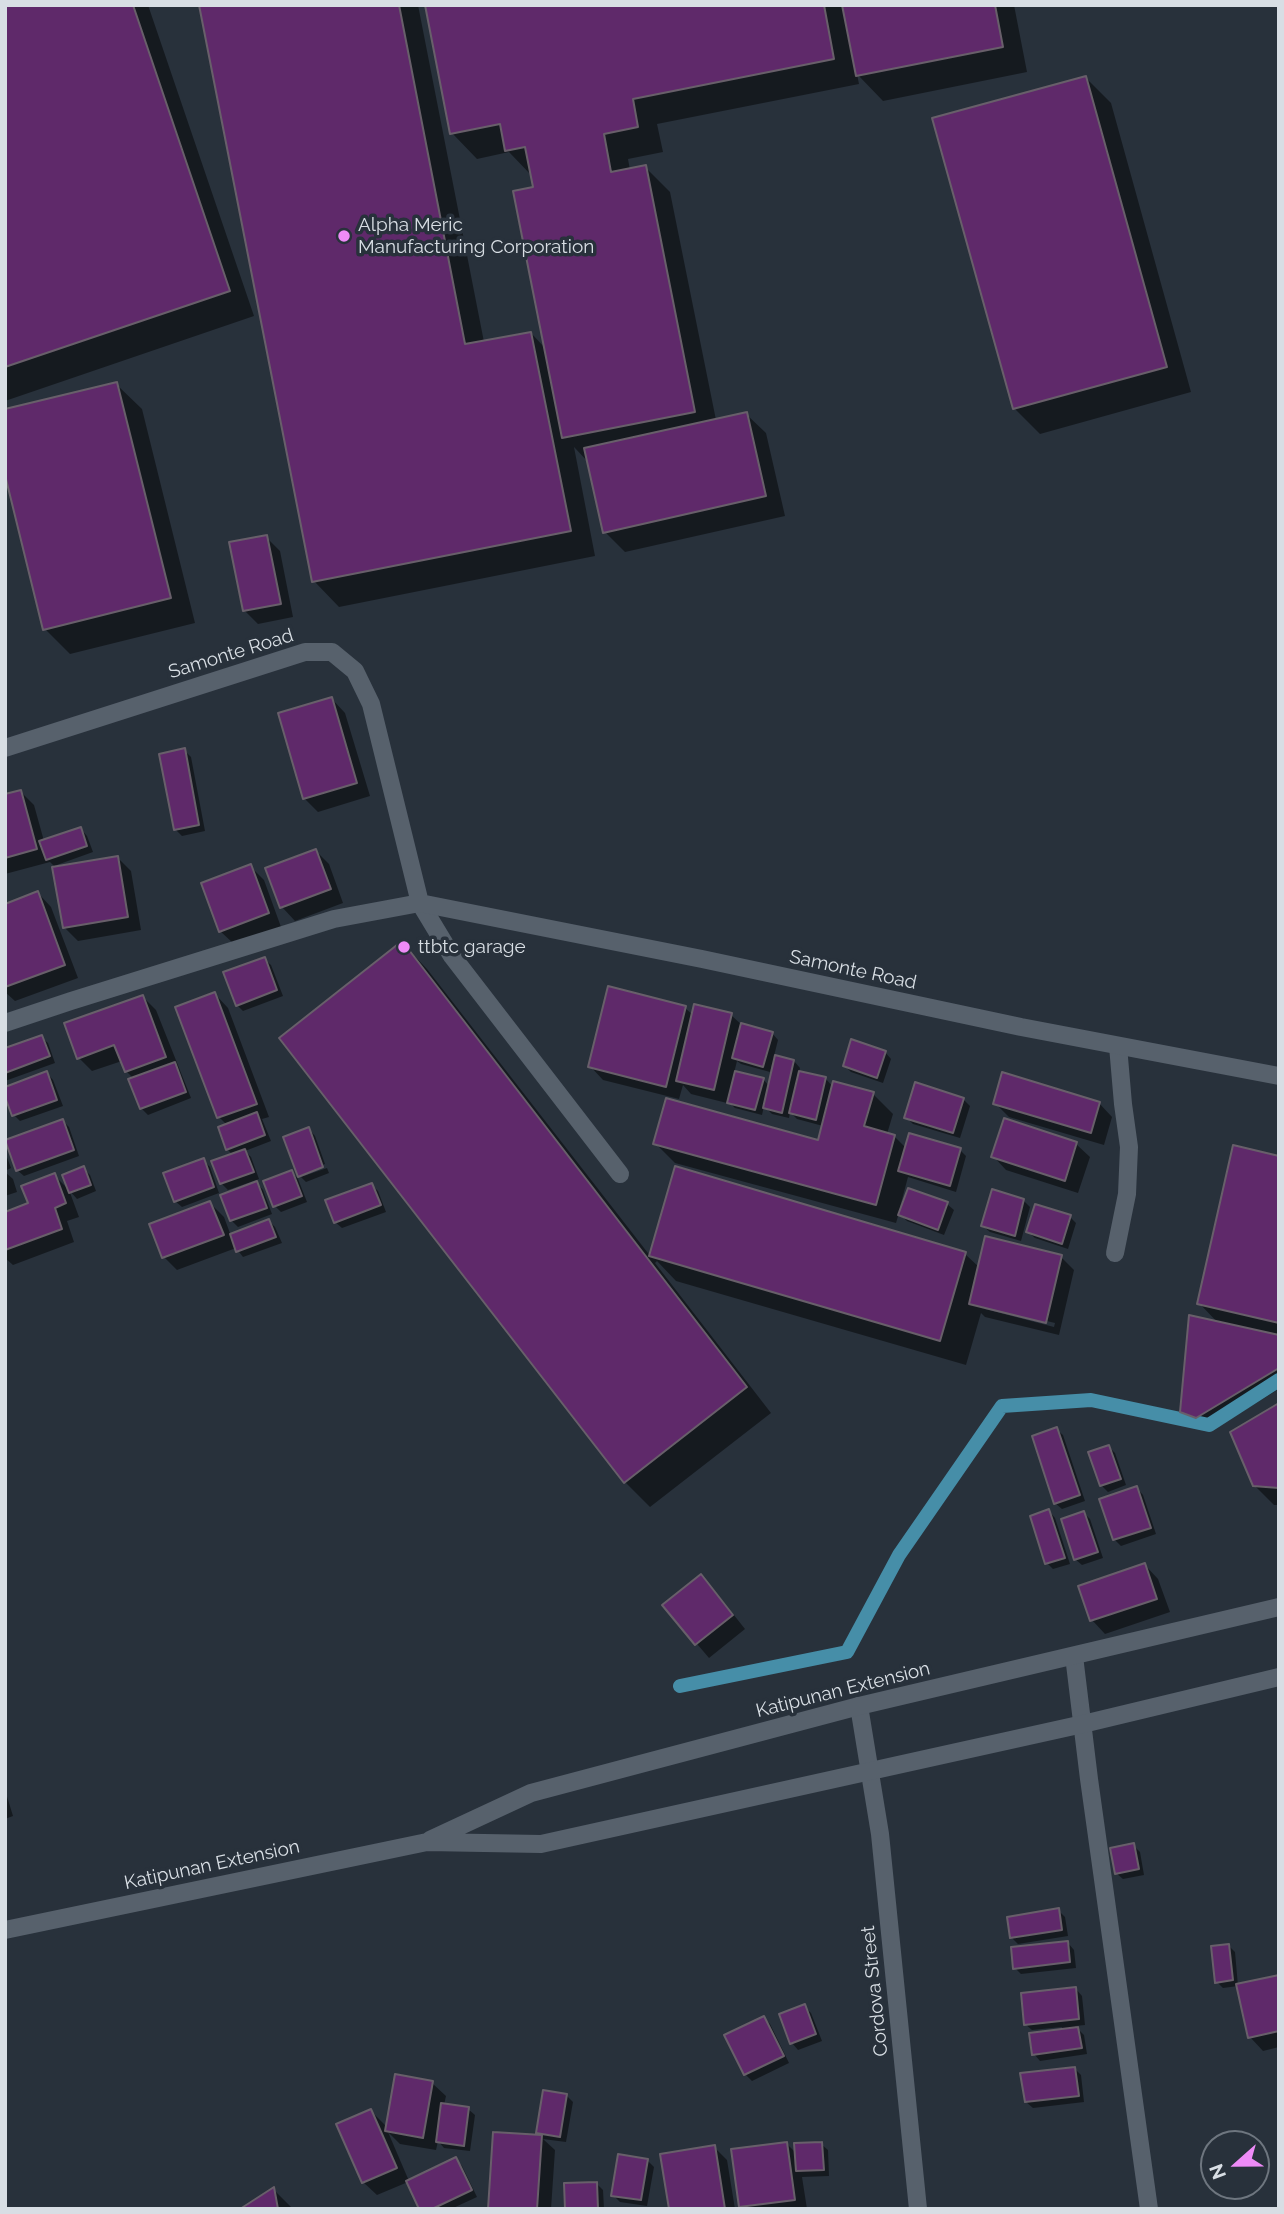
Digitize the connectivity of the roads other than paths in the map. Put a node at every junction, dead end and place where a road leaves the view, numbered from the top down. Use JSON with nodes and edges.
{"nodes":[{"id":1,"x":5,"y":748,"type":"edge"},
{"id":2,"x":420,"y":903,"type":"junction"},
{"id":3,"x":5,"y":1023,"type":"edge"},
{"id":4,"x":1118,"y":1046,"type":"junction"},
{"id":5,"x":1279,"y":1076,"type":"edge"},
{"id":6,"x":620,"y":1174,"type":"dead end"},
{"id":7,"x":1115,"y":1253,"type":"dead end"},
{"id":8,"x":1279,"y":1607,"type":"edge"},
{"id":9,"x":1074,"y":1656,"type":"junction"},
{"id":10,"x":1279,"y":1677,"type":"edge"},
{"id":11,"x":859,"y":1706,"type":"junction"},
{"id":12,"x":1083,"y":1724,"type":"junction"},
{"id":13,"x":869,"y":1770,"type":"junction"},
{"id":14,"x":427,"y":1842,"type":"junction"},
{"id":15,"x":5,"y":1930,"type":"edge"},
{"id":16,"x":918,"y":2209,"type":"edge"},
{"id":17,"x":1149,"y":2209,"type":"edge"}],
"edges":[{"from":1,"to":2,"type":"street","name":"Samonte Road"},
{"from":2,"to":3,"type":"street","name":"Samonte Road"},
{"from":2,"to":4,"type":"street","name":"Samonte Road"},
{"from":2,"to":6,"type":"street"},
{"from":4,"to":5,"type":"street","name":"Samonte Road"},
{"from":4,"to":7,"type":"street"},
{"from":8,"to":9,"type":"street","name":"Katipunan Extension"},
{"from":9,"to":11,"type":"street","name":"Katipunan Extension"},
{"from":9,"to":12,"type":"street"},
{"from":10,"to":12,"type":"street","name":"Katipunan Extension"},
{"from":11,"to":13,"type":"street","name":"Cordova Street"},
{"from":11,"to":14,"type":"street","name":"Katipunan Extension"},
{"from":12,"to":13,"type":"street","name":"Katipunan Extension"},
{"from":12,"to":17,"type":"street"},
{"from":13,"to":14,"type":"street","name":"Katipunan Extension"},
{"from":13,"to":16,"type":"street","name":"Cordova Street"},
{"from":14,"to":15,"type":"street","name":"Katipunan Extension"}]}
